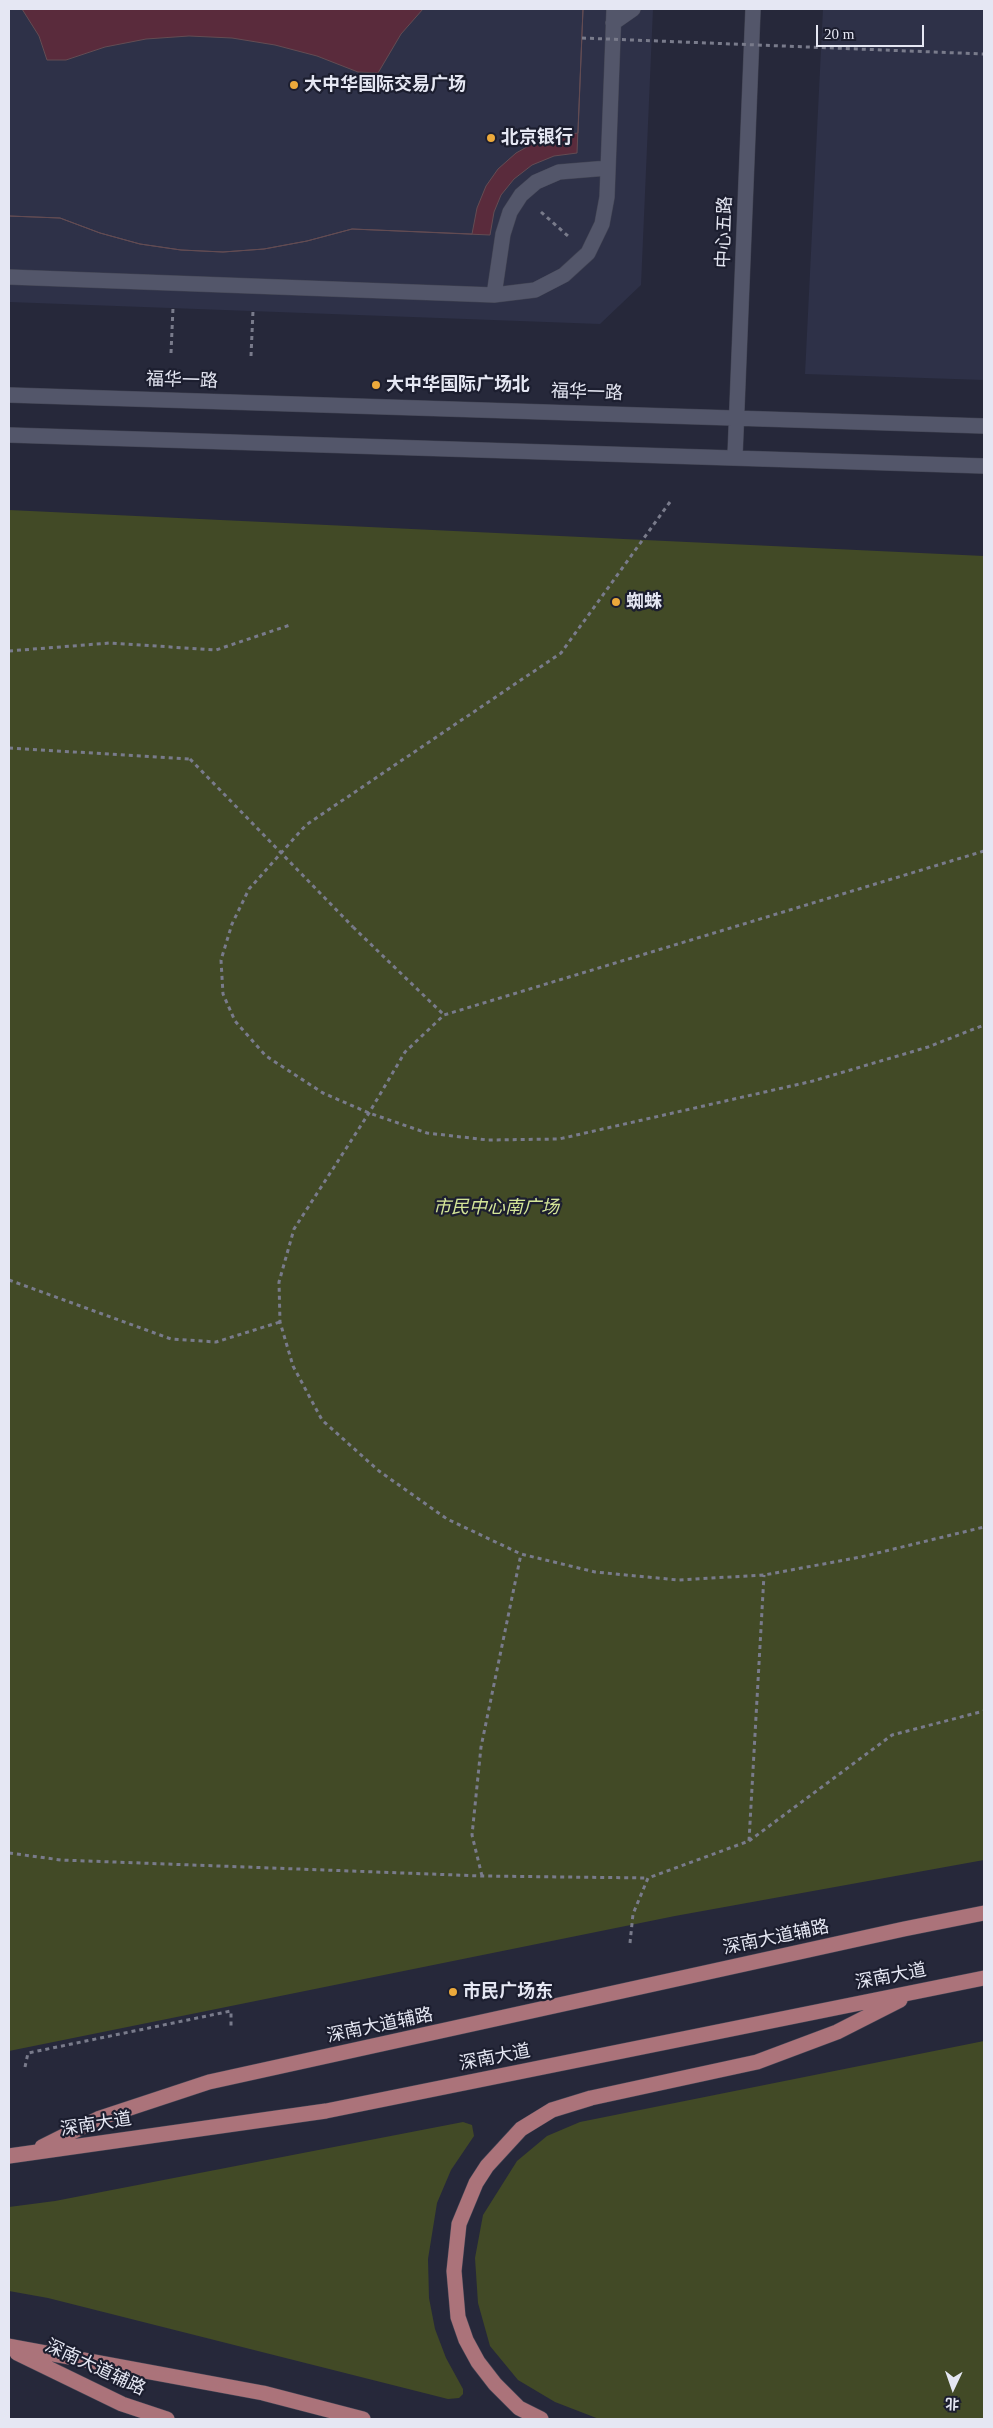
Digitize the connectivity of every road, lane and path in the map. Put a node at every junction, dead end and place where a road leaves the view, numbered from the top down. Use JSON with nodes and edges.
{"nodes":[{"id":1,"x":633,"y":9,"type":"edge"},
{"id":2,"x":753,"y":9,"type":"edge"},
{"id":3,"x":614,"y":16,"type":"edge"},
{"id":4,"x":582,"y":38,"type":"dead end"},
{"id":5,"x":984,"y":54,"type":"edge"},
{"id":6,"x":608,"y":168,"type":"junction"},
{"id":7,"x":521,"y":195,"type":"junction"},
{"id":8,"x":588,"y":253,"type":"junction"},
{"id":9,"x":9,"y":277,"type":"edge"},
{"id":10,"x":175,"y":283,"type":"junction"},
{"id":11,"x":254,"y":286,"type":"junction"},
{"id":12,"x":494,"y":295,"type":"junction"},
{"id":13,"x":171,"y":353,"type":"dead end"},
{"id":14,"x":251,"y":356,"type":"dead end"},
{"id":15,"x":9,"y":394,"type":"edge"},
{"id":16,"x":737,"y":417,"type":"junction"},
{"id":17,"x":984,"y":426,"type":"edge"},
{"id":18,"x":9,"y":434,"type":"edge"},
{"id":19,"x":735,"y":456,"type":"junction"},
{"id":20,"x":984,"y":466,"type":"edge"},
{"id":21,"x":670,"y":502,"type":"dead end"},
{"id":22,"x":290,"y":625,"type":"dead end"},
{"id":23,"x":9,"y":651,"type":"edge"},
{"id":24,"x":9,"y":748,"type":"edge"},
{"id":25,"x":984,"y":851,"type":"edge"},
{"id":26,"x":444,"y":1015,"type":"junction"},
{"id":27,"x":984,"y":1024,"type":"edge"},
{"id":28,"x":369,"y":1114,"type":"junction"},
{"id":29,"x":9,"y":1280,"type":"edge"},
{"id":30,"x":280,"y":1322,"type":"junction"},
{"id":31,"x":984,"y":1527,"type":"edge"},
{"id":32,"x":521,"y":1554,"type":"junction"},
{"id":33,"x":764,"y":1575,"type":"junction"},
{"id":34,"x":984,"y":1711,"type":"edge"},
{"id":35,"x":749,"y":1841,"type":"junction"},
{"id":36,"x":9,"y":1853,"type":"edge"},
{"id":37,"x":482,"y":1876,"type":"junction"},
{"id":38,"x":648,"y":1878,"type":"junction"},
{"id":39,"x":984,"y":1913,"type":"edge"},
{"id":40,"x":630,"y":1943,"type":"dead end"},
{"id":41,"x":984,"y":1978,"type":"edge"},
{"id":42,"x":919,"y":1991,"type":"junction"},
{"id":43,"x":231,"y":2026,"type":"dead end"},
{"id":44,"x":25,"y":2067,"type":"dead end"},
{"id":45,"x":29,"y":2154,"type":"junction"},
{"id":46,"x":9,"y":2156,"type":"edge"},
{"id":47,"x":9,"y":2348,"type":"edge"},
{"id":48,"x":167,"y":2419,"type":"edge"},
{"id":49,"x":363,"y":2419,"type":"edge"},
{"id":50,"x":541,"y":2419,"type":"edge"}],
"edges":[{"from":1,"to":3,"type":"street"},
{"from":2,"to":16,"type":"street","name":"中心五路"},
{"from":3,"to":6,"type":"street"},
{"from":4,"to":5,"type":"path","bridge":true},
{"from":6,"to":7,"type":"street"},
{"from":6,"to":8,"type":"street"},
{"from":7,"to":8,"type":"path"},
{"from":7,"to":12,"type":"street"},
{"from":8,"to":12,"type":"street"},
{"from":9,"to":10,"type":"street"},
{"from":10,"to":11,"type":"street"},
{"from":10,"to":13,"type":"path"},
{"from":11,"to":12,"type":"street"},
{"from":11,"to":14,"type":"path"},
{"from":15,"to":16,"type":"street","name":"福华一路"},
{"from":16,"to":17,"type":"street","name":"福华一路"},
{"from":16,"to":19,"type":"street","name":"中心五路"},
{"from":18,"to":19,"type":"street"},
{"from":19,"to":20,"type":"street"},
{"from":21,"to":28,"type":"path"},
{"from":22,"to":23,"type":"path"},
{"from":24,"to":26,"type":"path","bridge":true},
{"from":25,"to":26,"type":"path"},
{"from":26,"to":28,"type":"path"},
{"from":27,"to":28,"type":"path"},
{"from":28,"to":30,"type":"path"},
{"from":29,"to":30,"type":"path"},
{"from":30,"to":32,"type":"path"},
{"from":31,"to":33,"type":"path"},
{"from":32,"to":33,"type":"path"},
{"from":32,"to":37,"type":"path"},
{"from":33,"to":35,"type":"path"},
{"from":34,"to":35,"type":"path"},
{"from":35,"to":38,"type":"path"},
{"from":36,"to":37,"type":"path"},
{"from":37,"to":38,"type":"path"},
{"from":38,"to":40,"type":"path"},
{"from":39,"to":45,"type":"main road","name":"深南大道辅路"},
{"from":41,"to":42,"type":"main road","name":"深南大道"},
{"from":42,"to":45,"type":"main road","name":"深南大道"},
{"from":42,"to":50,"type":"main road"},
{"from":43,"to":44,"type":"path"},
{"from":45,"to":46,"type":"main road","name":"深南大道"},
{"from":47,"to":48,"type":"main road","name":"深南大道辅路"},
{"from":47,"to":49,"type":"main road"}]}
